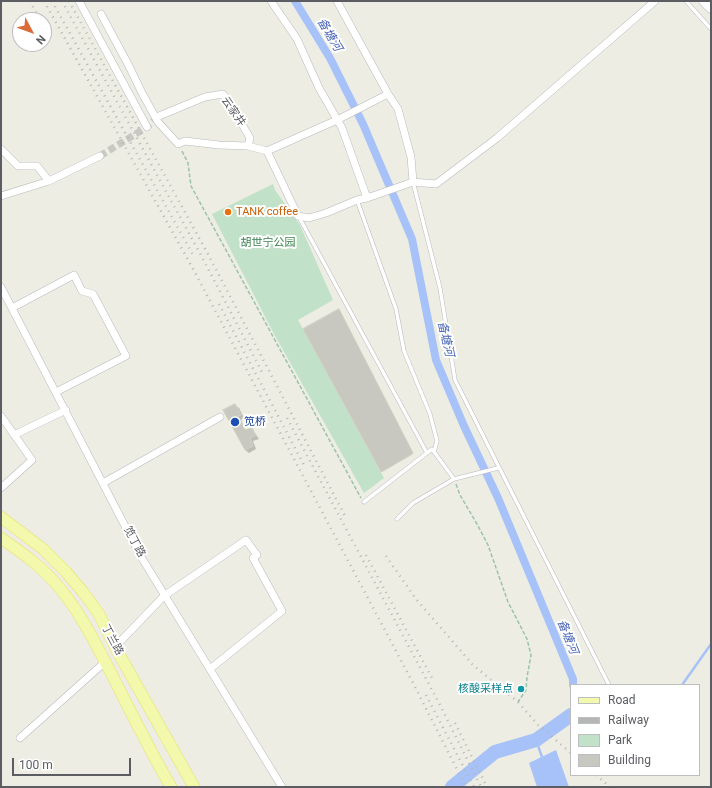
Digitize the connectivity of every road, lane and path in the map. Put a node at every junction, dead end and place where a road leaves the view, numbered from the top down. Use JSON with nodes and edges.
{"nodes":[{"id":1,"x":79,"y":1,"type":"edge"},
{"id":2,"x":271,"y":1,"type":"edge"},
{"id":3,"x":337,"y":1,"type":"edge"},
{"id":4,"x":655,"y":1,"type":"edge"},
{"id":5,"x":686,"y":1,"type":"edge"},
{"id":6,"x":704,"y":1,"type":"edge"},
{"id":7,"x":711,"y":8,"type":"edge"},
{"id":8,"x":101,"y":14,"type":"dead end"},
{"id":9,"x":711,"y":29,"type":"edge"},
{"id":10,"x":388,"y":94,"type":"junction"},
{"id":11,"x":159,"y":116,"type":"tunnel mouth"},
{"id":12,"x":337,"y":120,"type":"junction"},
{"id":13,"x":148,"y":127,"type":"dead end"},
{"id":14,"x":178,"y":144,"type":"junction"},
{"id":15,"x":248,"y":146,"type":"junction"},
{"id":16,"x":1,"y":149,"type":"edge"},
{"id":17,"x":268,"y":151,"type":"junction"},
{"id":18,"x":100,"y":156,"type":"tunnel mouth"},
{"id":19,"x":49,"y":181,"type":"junction"},
{"id":20,"x":411,"y":183,"type":"junction"},
{"id":21,"x":1,"y":196,"type":"edge"},
{"id":22,"x":367,"y":198,"type":"junction"},
{"id":23,"x":357,"y":200,"type":"junction"},
{"id":24,"x":298,"y":216,"type":"junction"},
{"id":25,"x":1,"y":287,"type":"edge"},
{"id":26,"x":12,"y":308,"type":"junction"},
{"id":27,"x":56,"y":392,"type":"junction"},
{"id":28,"x":66,"y":410,"type":"junction"},
{"id":29,"x":1,"y":416,"type":"edge"},
{"id":30,"x":220,"y":417,"type":"dead end"},
{"id":31,"x":14,"y":435,"type":"junction"},
{"id":32,"x":434,"y":452,"type":"junction"},
{"id":33,"x":427,"y":453,"type":"junction"},
{"id":34,"x":498,"y":468,"type":"junction"},
{"id":35,"x":454,"y":479,"type":"junction"},
{"id":36,"x":103,"y":483,"type":"junction"},
{"id":37,"x":1,"y":488,"type":"edge"},
{"id":38,"x":364,"y":502,"type":"joint"},
{"id":39,"x":1,"y":517,"type":"edge"},
{"id":40,"x":397,"y":519,"type":"dead end"},
{"id":41,"x":1,"y":538,"type":"edge"},
{"id":42,"x":164,"y":596,"type":"junction"},
{"id":43,"x":115,"y":647,"type":"junction"},
{"id":44,"x":105,"y":662,"type":"junction"},
{"id":45,"x":210,"y":669,"type":"junction"},
{"id":46,"x":608,"y":684,"type":"edge"},
{"id":47,"x":518,"y":702,"type":"dead end"},
{"id":48,"x":20,"y":738,"type":"dead end"},
{"id":49,"x":171,"y":787,"type":"edge"},
{"id":50,"x":194,"y":787,"type":"edge"},
{"id":51,"x":282,"y":787,"type":"edge"}],
"edges":[{"from":1,"to":13,"type":"street"},
{"from":2,"to":12,"type":"street"},
{"from":3,"to":10,"type":"street"},
{"from":4,"to":20,"type":"street"},
{"from":5,"to":9,"type":"lane"},
{"from":6,"to":7,"type":"main road"},
{"from":8,"to":14,"type":"street"},
{"from":10,"to":12,"type":"street"},
{"from":10,"to":20,"type":"street"},
{"from":11,"to":15,"type":"street","name":"云家井"},
{"from":12,"to":17,"type":"street"},
{"from":12,"to":22,"type":"street"},
{"from":14,"to":15,"type":"street"},
{"from":14,"to":38,"type":"path"},
{"from":15,"to":17,"type":"street"},
{"from":16,"to":19,"type":"street"},
{"from":17,"to":24,"type":"street"},
{"from":18,"to":19,"type":"street"},
{"from":19,"to":21,"type":"street"},
{"from":20,"to":22,"type":"street"},
{"from":20,"to":34,"type":"lane"},
{"from":22,"to":23,"type":"street"},
{"from":23,"to":24,"type":"street"},
{"from":23,"to":32,"type":"lane"},
{"from":24,"to":33,"type":"lane"},
{"from":25,"to":26,"type":"street","name":"笕丁路"},
{"from":26,"to":27,"type":"street","name":"笕丁路"},
{"from":26,"to":27,"type":"street"},
{"from":27,"to":28,"type":"street","name":"笕丁路"},
{"from":28,"to":31,"type":"street"},
{"from":28,"to":36,"type":"street","name":"笕丁路"},
{"from":29,"to":31,"type":"street"},
{"from":30,"to":36,"type":"street"},
{"from":31,"to":37,"type":"street"},
{"from":32,"to":33,"type":"lane"},
{"from":32,"to":35,"type":"lane"},
{"from":33,"to":38,"type":"lane"},
{"from":34,"to":35,"type":"lane"},
{"from":34,"to":46,"type":"lane"},
{"from":35,"to":40,"type":"lane"},
{"from":35,"to":47,"type":"path"},
{"from":36,"to":42,"type":"street","name":"笕丁路"},
{"from":39,"to":43,"type":"main road","name":"丁兰路"},
{"from":41,"to":44,"type":"main road","name":"丁兰路"},
{"from":42,"to":43,"type":"street"},
{"from":42,"to":45,"type":"street","name":"笕丁路"},
{"from":42,"to":45,"type":"street"},
{"from":43,"to":50,"type":"main road","name":"丁兰路"},
{"from":44,"to":48,"type":"street"},
{"from":44,"to":49,"type":"main road","name":"丁兰路"},
{"from":45,"to":51,"type":"street","name":"笕丁路"}]}
